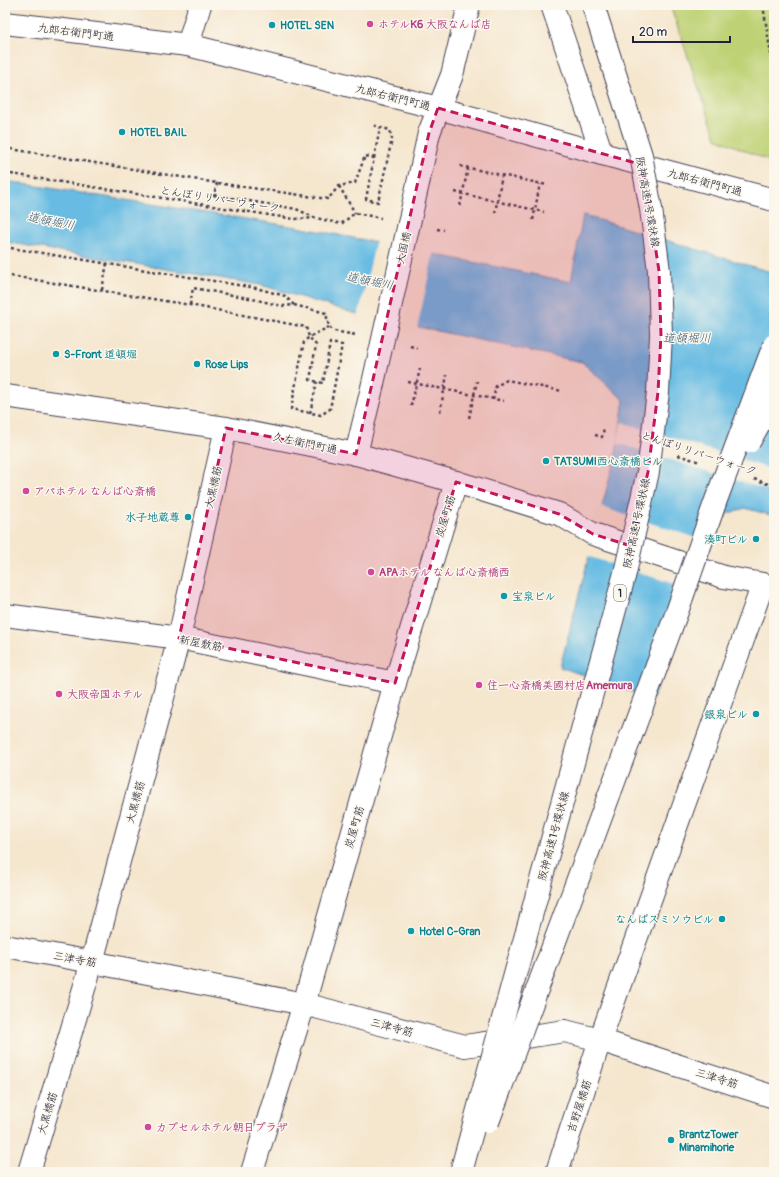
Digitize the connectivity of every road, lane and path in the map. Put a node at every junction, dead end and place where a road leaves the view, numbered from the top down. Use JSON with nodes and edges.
{"nodes":[{"id":1,"x":200,"y":5,"type":"edge"},
{"id":2,"x":469,"y":5,"type":"edge"},
{"id":3,"x":552,"y":5,"type":"edge"},
{"id":4,"x":593,"y":5,"type":"edge"},
{"id":5,"x":763,"y":5,"type":"edge"},
{"id":6,"x":5,"y":23,"type":"edge"},
{"id":7,"x":188,"y":45,"type":"junction"},
{"id":8,"x":771,"y":55,"type":"dead end"},
{"id":9,"x":438,"y":108,"type":"junction"},
{"id":10,"x":372,"y":125,"type":"dead end"},
{"id":11,"x":380,"y":128,"type":"junction"},
{"id":12,"x":5,"y":148,"type":"edge"},
{"id":13,"x":602,"y":154,"type":"junction"},
{"id":14,"x":374,"y":158,"type":"junction"},
{"id":15,"x":460,"y":166,"type":"dead end"},
{"id":16,"x":468,"y":168,"type":"junction"},
{"id":17,"x":5,"y":173,"type":"edge"},
{"id":18,"x":502,"y":175,"type":"junction"},
{"id":19,"x":217,"y":183,"type":"junction"},
{"id":20,"x":540,"y":184,"type":"junction"},
{"id":21,"x":547,"y":185,"type":"dead end"},
{"id":22,"x":339,"y":186,"type":"junction"},
{"id":23,"x":455,"y":192,"type":"dead end"},
{"id":24,"x":462,"y":194,"type":"junction"},
{"id":25,"x":774,"y":200,"type":"edge"},
{"id":26,"x":497,"y":201,"type":"junction"},
{"id":27,"x":460,"y":206,"type":"dead end"},
{"id":28,"x":535,"y":209,"type":"junction"},
{"id":29,"x":495,"y":212,"type":"dead end"},
{"id":30,"x":544,"y":212,"type":"dead end"},
{"id":31,"x":355,"y":213,"type":"dead end"},
{"id":32,"x":533,"y":220,"type":"dead end"},
{"id":33,"x":5,"y":247,"type":"edge"},
{"id":34,"x":107,"y":264,"type":"junction"},
{"id":35,"x":5,"y":275,"type":"edge"},
{"id":36,"x":102,"y":290,"type":"junction"},
{"id":37,"x":190,"y":305,"type":"junction"},
{"id":38,"x":294,"y":305,"type":"junction"},
{"id":39,"x":329,"y":327,"type":"junction"},
{"id":40,"x":357,"y":335,"type":"dead end"},
{"id":41,"x":309,"y":337,"type":"junction"},
{"id":42,"x":774,"y":344,"type":"edge"},
{"id":43,"x":409,"y":346,"type":"dead end"},
{"id":44,"x":417,"y":348,"type":"dead end"},
{"id":45,"x":420,"y":369,"type":"dead end"},
{"id":46,"x":447,"y":375,"type":"dead end"},
{"id":47,"x":477,"y":381,"type":"dead end"},
{"id":48,"x":317,"y":382,"type":"junction"},
{"id":49,"x":408,"y":382,"type":"dead end"},
{"id":50,"x":417,"y":384,"type":"junction"},
{"id":51,"x":444,"y":389,"type":"junction"},
{"id":52,"x":562,"y":392,"type":"dead end"},
{"id":53,"x":474,"y":395,"type":"junction"},
{"id":54,"x":5,"y":396,"type":"edge"},
{"id":55,"x":774,"y":396,"type":"edge"},
{"id":56,"x":494,"y":400,"type":"junction"},
{"id":57,"x":504,"y":402,"type":"dead end"},
{"id":58,"x":411,"y":406,"type":"dead end"},
{"id":59,"x":440,"y":412,"type":"dead end"},
{"id":60,"x":310,"y":413,"type":"junction"},
{"id":61,"x":469,"y":418,"type":"dead end"},
{"id":62,"x":226,"y":428,"type":"junction"},
{"id":63,"x":604,"y":428,"type":"dead end"},
{"id":64,"x":594,"y":435,"type":"dead end"},
{"id":65,"x":356,"y":454,"type":"junction"},
{"id":66,"x":678,"y":455,"type":"dead end"},
{"id":67,"x":700,"y":462,"type":"dead end"},
{"id":68,"x":752,"y":479,"type":"dead end"},
{"id":69,"x":456,"y":482,"type":"junction"},
{"id":70,"x":774,"y":486,"type":"edge"},
{"id":71,"x":716,"y":500,"type":"junction"},
{"id":72,"x":769,"y":586,"type":"edge"},
{"id":73,"x":5,"y":615,"type":"edge"},
{"id":74,"x":179,"y":638,"type":"junction"},
{"id":75,"x":395,"y":684,"type":"junction"},
{"id":76,"x":5,"y":946,"type":"edge"},
{"id":77,"x":92,"y":962,"type":"junction"},
{"id":78,"x":304,"y":1004,"type":"junction"},
{"id":79,"x":600,"y":1040,"type":"junction"},
{"id":80,"x":774,"y":1097,"type":"edge"},
{"id":81,"x":29,"y":1172,"type":"edge"},
{"id":82,"x":252,"y":1172,"type":"edge"},
{"id":83,"x":461,"y":1172,"type":"edge"},
{"id":84,"x":469,"y":1172,"type":"edge"},
{"id":85,"x":557,"y":1172,"type":"edge"}],
"edges":[{"from":1,"to":7,"type":"main road"},
{"from":2,"to":9,"type":"main road","name":"大国橋"},
{"from":3,"to":13,"type":"main road"},
{"from":4,"to":83,"type":"main road","name":"阪神高速1号環状線","number":"1","bridge":true},
{"from":5,"to":8,"type":"path"},
{"from":6,"to":7,"type":"main road","name":"九郎右衛門町通"},
{"from":7,"to":9,"type":"main road","name":"九郎右衛門町通"},
{"from":9,"to":13,"type":"main road","name":"九郎右衛門町通"},
{"from":9,"to":65,"type":"main road","name":"大国橋","bridge":true},
{"from":10,"to":11,"type":"path"},
{"from":11,"to":14,"type":"path"},
{"from":11,"to":14,"type":"path"},
{"from":12,"to":19,"type":"path","name":"とんぼりリバーウォーク"},
{"from":13,"to":25,"type":"main road","name":"九郎右衛門町通"},
{"from":14,"to":22,"type":"path","name":"とんぼりリバーウォーク"},
{"from":15,"to":16,"type":"path"},
{"from":16,"to":18,"type":"path"},
{"from":16,"to":24,"type":"path"},
{"from":17,"to":19,"type":"path","name":"とんぼりリバーウォーク"},
{"from":18,"to":20,"type":"path"},
{"from":18,"to":26,"type":"path"},
{"from":19,"to":22,"type":"path","name":"とんぼりリバーウォーク"},
{"from":20,"to":21,"type":"path"},
{"from":20,"to":28,"type":"path"},
{"from":22,"to":31,"type":"path"},
{"from":23,"to":24,"type":"path"},
{"from":24,"to":26,"type":"path"},
{"from":24,"to":27,"type":"path"},
{"from":26,"to":28,"type":"path"},
{"from":26,"to":29,"type":"path"},
{"from":28,"to":30,"type":"path"},
{"from":28,"to":32,"type":"path"},
{"from":33,"to":34,"type":"path"},
{"from":34,"to":36,"type":"path"},
{"from":34,"to":38,"type":"path"},
{"from":35,"to":36,"type":"path"},
{"from":36,"to":37,"type":"path"},
{"from":37,"to":38,"type":"path"},
{"from":37,"to":41,"type":"path"},
{"from":38,"to":39,"type":"path"},
{"from":39,"to":40,"type":"path"},
{"from":39,"to":41,"type":"path"},
{"from":41,"to":48,"type":"path"},
{"from":41,"to":60,"type":"path"},
{"from":42,"to":71,"type":"main road","bridge":true},
{"from":43,"to":44,"type":"path"},
{"from":45,"to":50,"type":"path"},
{"from":46,"to":51,"type":"path"},
{"from":47,"to":53,"type":"path"},
{"from":48,"to":60,"type":"path"},
{"from":48,"to":60,"type":"path"},
{"from":49,"to":50,"type":"path"},
{"from":50,"to":51,"type":"path"},
{"from":50,"to":58,"type":"path"},
{"from":51,"to":53,"type":"path"},
{"from":51,"to":59,"type":"path"},
{"from":52,"to":56,"type":"path"},
{"from":53,"to":56,"type":"path"},
{"from":53,"to":61,"type":"path"},
{"from":54,"to":62,"type":"main road","name":"久左衛門町通"},
{"from":55,"to":71,"type":"main road","bridge":true},
{"from":56,"to":57,"type":"path"},
{"from":62,"to":65,"type":"main road","name":"久左衛門町通"},
{"from":62,"to":74,"type":"main road","name":"大黒橋筋"},
{"from":63,"to":64,"type":"path"},
{"from":65,"to":69,"type":"main road","name":"久左衛門町通"},
{"from":66,"to":67,"type":"path","name":"とんぼりリバーウォーク"},
{"from":68,"to":70,"type":"path","name":"とんぼりリバーウォーク"},
{"from":69,"to":72,"type":"main road","name":"久左衛門町通","bridge":true},
{"from":69,"to":75,"type":"main road","name":"炭屋町筋"},
{"from":71,"to":84,"type":"main road","bridge":true},
{"from":72,"to":79,"type":"main road","name":"吉野屋橋筋"},
{"from":73,"to":74,"type":"main road","name":"新屋敷筋"},
{"from":74,"to":75,"type":"main road","name":"新屋敷筋"},
{"from":74,"to":77,"type":"main road","name":"大黒橋筋"},
{"from":75,"to":78,"type":"main road","name":"炭屋町筋"},
{"from":76,"to":77,"type":"main road","name":"三津寺筋"},
{"from":77,"to":78,"type":"main road","name":"三津寺筋"},
{"from":77,"to":81,"type":"main road","name":"大黒橋筋"},
{"from":78,"to":79,"type":"main road","name":"三津寺筋"},
{"from":78,"to":82,"type":"main road","name":"炭屋町筋"},
{"from":79,"to":80,"type":"main road","name":"三津寺筋"},
{"from":79,"to":85,"type":"main road","name":"吉野屋橋筋"}]}
